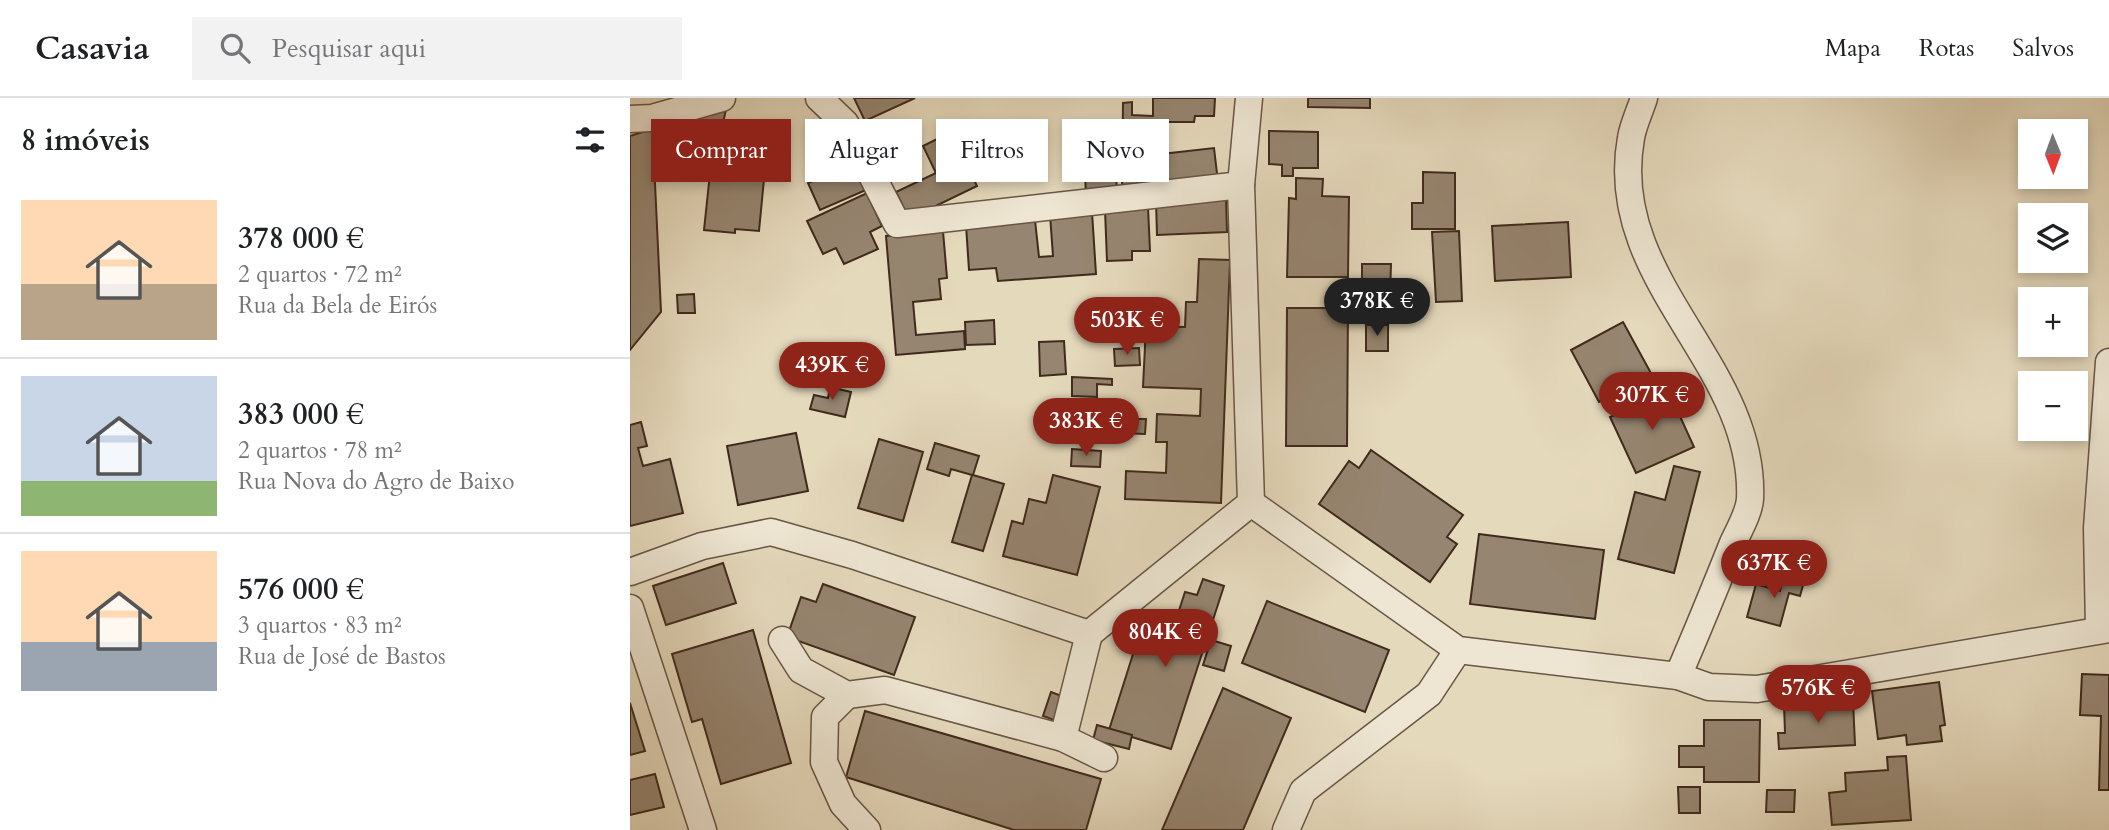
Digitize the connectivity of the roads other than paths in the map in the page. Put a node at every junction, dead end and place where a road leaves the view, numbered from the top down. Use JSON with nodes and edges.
{"nodes":[{"id":1,"x":722,"y":98,"type":"edge"},
{"id":2,"x":819,"y":98,"type":"edge"},
{"id":3,"x":1249,"y":98,"type":"edge"},
{"id":4,"x":1644,"y":98,"type":"edge"},
{"id":5,"x":630,"y":119,"type":"edge"},
{"id":6,"x":1241,"y":185,"type":"junction"},
{"id":7,"x":2109,"y":362,"type":"edge"},
{"id":8,"x":1251,"y":503,"type":"junction"},
{"id":9,"x":630,"y":572,"type":"edge"},
{"id":10,"x":630,"y":608,"type":"edge"},
{"id":11,"x":2104,"y":629,"type":"edge"},
{"id":12,"x":1089,"y":634,"type":"junction"},
{"id":13,"x":782,"y":640,"type":"dead end"},
{"id":14,"x":1458,"y":650,"type":"junction"},
{"id":15,"x":1678,"y":676,"type":"junction"},
{"id":16,"x":847,"y":695,"type":"junction"},
{"id":17,"x":1063,"y":738,"type":"junction"},
{"id":18,"x":1104,"y":758,"type":"dead end"},
{"id":19,"x":703,"y":830,"type":"edge"},
{"id":20,"x":867,"y":830,"type":"edge"},
{"id":21,"x":1286,"y":830,"type":"edge"}],
"edges":[{"from":1,"to":5,"type":"street"},
{"from":2,"to":6,"type":"street"},
{"from":3,"to":6,"type":"street"},
{"from":4,"to":15,"type":"street"},
{"from":6,"to":8,"type":"street"},
{"from":7,"to":11,"type":"street"},
{"from":8,"to":12,"type":"street"},
{"from":8,"to":14,"type":"street"},
{"from":9,"to":12,"type":"street"},
{"from":10,"to":19,"type":"street"},
{"from":11,"to":15,"type":"street"},
{"from":12,"to":17,"type":"street"},
{"from":13,"to":16,"type":"street"},
{"from":14,"to":15,"type":"street"},
{"from":14,"to":21,"type":"street"},
{"from":16,"to":17,"type":"street"},
{"from":16,"to":20,"type":"street"},
{"from":17,"to":18,"type":"street"}]}
